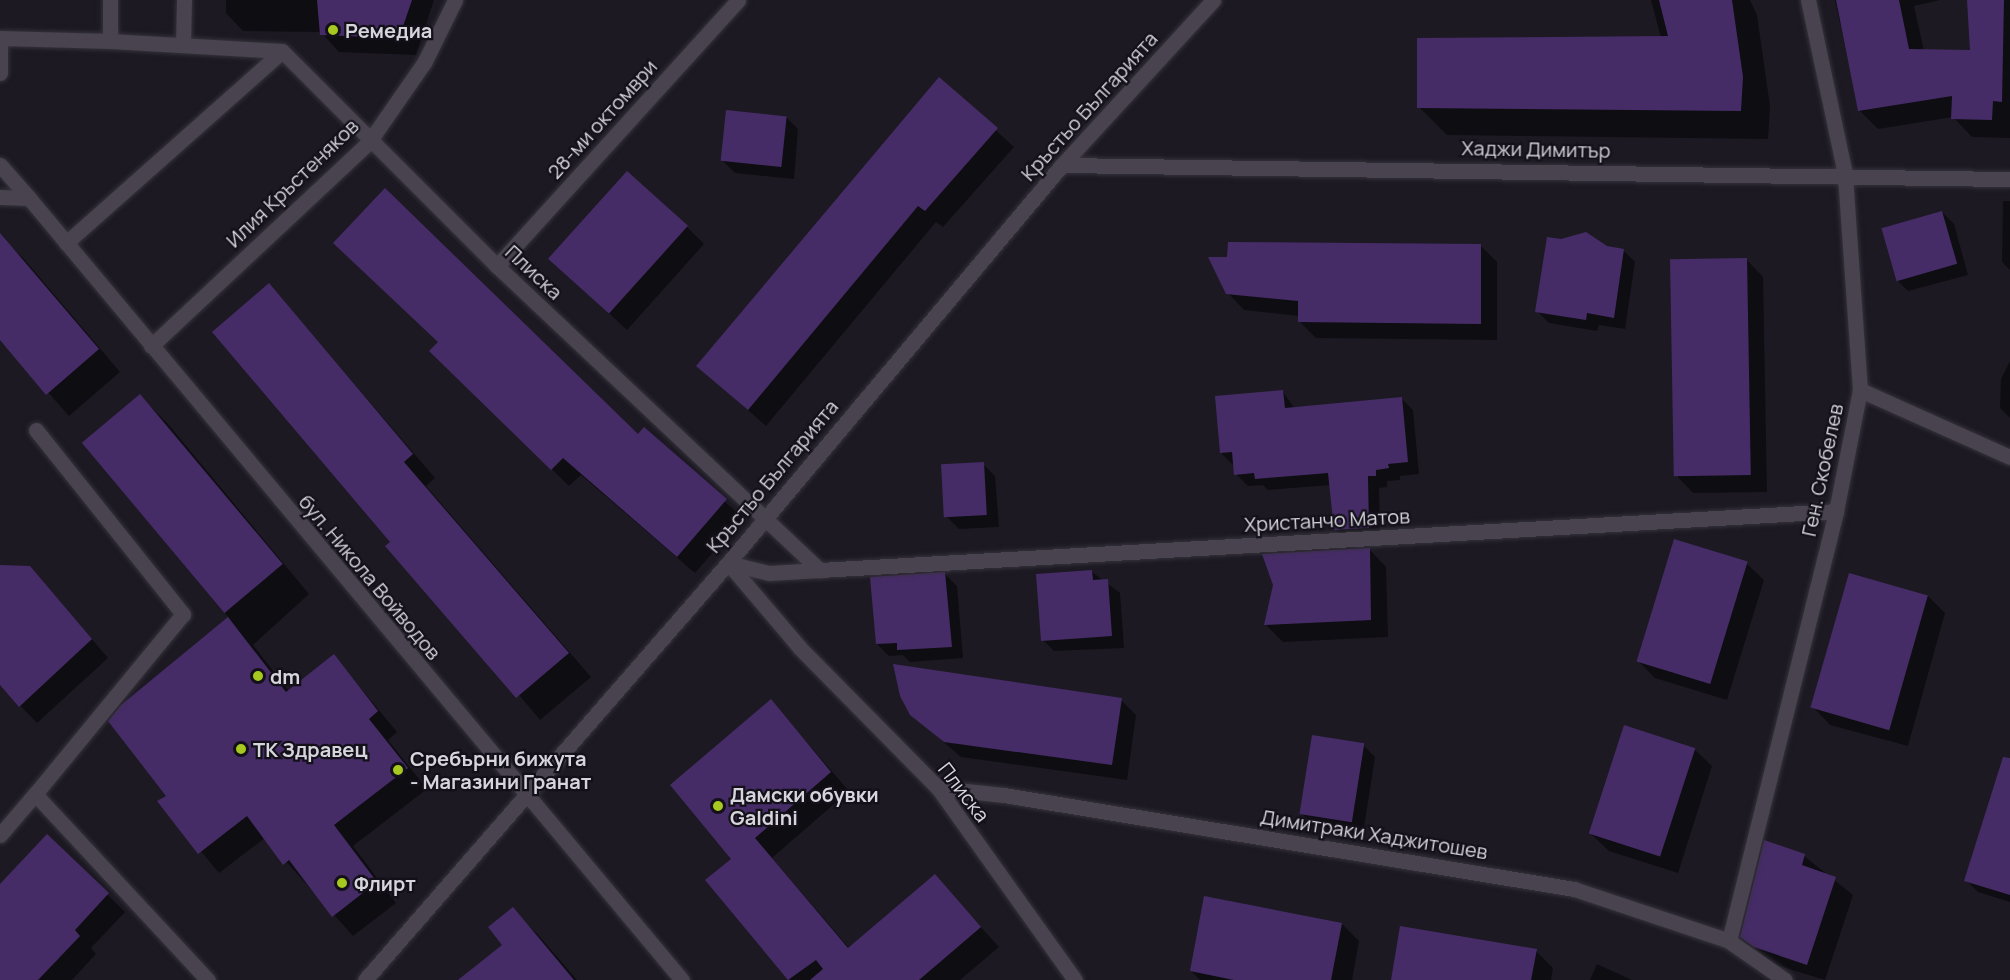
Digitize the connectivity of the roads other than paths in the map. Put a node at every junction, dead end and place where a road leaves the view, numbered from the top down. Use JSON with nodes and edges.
{"nodes":[{"id":1,"x":110,"y":0,"type":"edge"},
{"id":2,"x":184,"y":0,"type":"edge"},
{"id":3,"x":455,"y":0,"type":"edge"},
{"id":4,"x":738,"y":0,"type":"edge"},
{"id":5,"x":1213,"y":0,"type":"edge"},
{"id":6,"x":1808,"y":0,"type":"edge"},
{"id":7,"x":1,"y":38,"type":"edge"},
{"id":8,"x":110,"y":41,"type":"junction"},
{"id":9,"x":183,"y":45,"type":"junction"},
{"id":10,"x":282,"y":51,"type":"junction"},
{"id":11,"x":0,"y":73,"type":"edge"},
{"id":12,"x":369,"y":141,"type":"junction"},
{"id":13,"x":0,"y":165,"type":"edge"},
{"id":14,"x":1062,"y":165,"type":"junction"},
{"id":15,"x":1845,"y":174,"type":"junction"},
{"id":16,"x":2010,"y":179,"type":"edge"},
{"id":17,"x":0,"y":197,"type":"edge"},
{"id":18,"x":29,"y":198,"type":"junction"},
{"id":19,"x":66,"y":243,"type":"junction"},
{"id":20,"x":497,"y":266,"type":"junction"},
{"id":21,"x":151,"y":346,"type":"junction"},
{"id":22,"x":1860,"y":390,"type":"junction"},
{"id":23,"x":36,"y":430,"type":"dead end"},
{"id":24,"x":2010,"y":457,"type":"edge"},
{"id":25,"x":1836,"y":511,"type":"junction"},
{"id":26,"x":765,"y":516,"type":"junction"},
{"id":27,"x":728,"y":563,"type":"junction"},
{"id":28,"x":820,"y":570,"type":"junction"},
{"id":29,"x":938,"y":788,"type":"junction"},
{"id":30,"x":35,"y":794,"type":"junction"},
{"id":31,"x":523,"y":794,"type":"junction"},
{"id":32,"x":0,"y":835,"type":"edge"},
{"id":33,"x":1729,"y":941,"type":"junction"},
{"id":34,"x":208,"y":980,"type":"edge"},
{"id":35,"x":365,"y":980,"type":"edge"},
{"id":36,"x":682,"y":980,"type":"edge"},
{"id":37,"x":1075,"y":980,"type":"edge"},
{"id":38,"x":1785,"y":980,"type":"edge"}],
"edges":[{"from":1,"to":8,"type":"street"},
{"from":2,"to":9,"type":"street"},
{"from":3,"to":12,"type":"street","name":"Илия Кръстеняков"},
{"from":4,"to":20,"type":"street","name":"28-ми октомври"},
{"from":5,"to":14,"type":"street","name":"Кръстьо Българията"},
{"from":6,"to":15,"type":"street","name":"Ген. Скобелев"},
{"from":7,"to":8,"type":"street"},
{"from":7,"to":11,"type":"street"},
{"from":8,"to":9,"type":"street"},
{"from":9,"to":10,"type":"street"},
{"from":10,"to":12,"type":"street","name":"Плиска"},
{"from":10,"to":19,"type":"street"},
{"from":12,"to":20,"type":"street","name":"Плиска"},
{"from":12,"to":21,"type":"street","name":"Илия Кръстеняков"},
{"from":13,"to":18,"type":"street","name":"бул. Никола Войводов"},
{"from":14,"to":15,"type":"street","name":"Хаджи Димитър"},
{"from":14,"to":26,"type":"street","name":"Кръстьо Българията"},
{"from":15,"to":16,"type":"street","name":"Хаджи Димитър"},
{"from":15,"to":22,"type":"street","name":"Ген. Скобелев"},
{"from":17,"to":18,"type":"street"},
{"from":18,"to":19,"type":"street","name":"бул. Никола Войводов"},
{"from":19,"to":21,"type":"street","name":"бул. Никола Войводов"},
{"from":20,"to":26,"type":"street","name":"Плиска"},
{"from":21,"to":31,"type":"street","name":"бул. Никола Войводов"},
{"from":22,"to":24,"type":"street"},
{"from":22,"to":25,"type":"street","name":"Ген. Скобелев"},
{"from":23,"to":30,"type":"street"},
{"from":25,"to":28,"type":"street","name":"Христанчо Матов"},
{"from":25,"to":33,"type":"street","name":"Ген. Скобелев"},
{"from":26,"to":27,"type":"street","name":"Кръстьо Българията"},
{"from":26,"to":28,"type":"street"},
{"from":27,"to":28,"type":"street","name":"Христанчо Матов"},
{"from":27,"to":29,"type":"street","name":"Плиска"},
{"from":27,"to":31,"type":"street","name":"Кръстьо Българията"},
{"from":29,"to":33,"type":"street","name":"Димитраки Хаджитошев"},
{"from":29,"to":37,"type":"street","name":"Плиска"},
{"from":30,"to":32,"type":"street"},
{"from":30,"to":34,"type":"street"},
{"from":31,"to":35,"type":"street","name":"Кръстьо Българията"},
{"from":31,"to":36,"type":"street","name":"бул. Никола Войводов"},
{"from":33,"to":38,"type":"street","name":"Димитраки Хаджитошев"}]}
